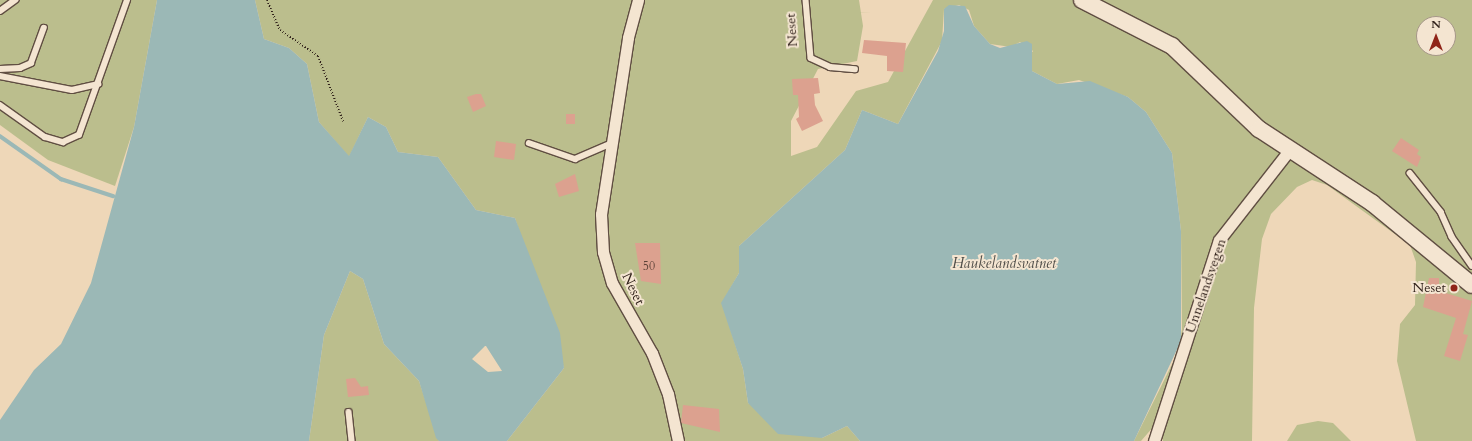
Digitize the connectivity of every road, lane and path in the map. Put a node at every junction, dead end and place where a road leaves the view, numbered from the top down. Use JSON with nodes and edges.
{"nodes":[{"id":1,"x":15,"y":0,"type":"edge"},
{"id":2,"x":127,"y":0,"type":"edge"},
{"id":3,"x":267,"y":0,"type":"edge"},
{"id":4,"x":638,"y":0,"type":"edge"},
{"id":5,"x":806,"y":0,"type":"edge"},
{"id":6,"x":1082,"y":0,"type":"edge"},
{"id":7,"x":0,"y":11,"type":"edge"},
{"id":8,"x":44,"y":28,"type":"dead end"},
{"id":9,"x":0,"y":69,"type":"edge"},
{"id":10,"x":855,"y":69,"type":"dead end"},
{"id":11,"x":0,"y":76,"type":"edge"},
{"id":12,"x":98,"y":84,"type":"junction"},
{"id":13,"x":0,"y":105,"type":"edge"},
{"id":14,"x":343,"y":121,"type":"dead end"},
{"id":15,"x":614,"y":141,"type":"junction"},
{"id":16,"x":529,"y":143,"type":"dead end"},
{"id":17,"x":1290,"y":149,"type":"junction"},
{"id":18,"x":1410,"y":173,"type":"dead end"},
{"id":19,"x":1472,"y":266,"type":"edge"},
{"id":20,"x":1472,"y":285,"type":"edge"},
{"id":21,"x":349,"y":412,"type":"dead end"},
{"id":22,"x":352,"y":441,"type":"edge"},
{"id":23,"x":678,"y":441,"type":"edge"},
{"id":24,"x":1154,"y":441,"type":"edge"}],
"edges":[{"from":1,"to":7,"type":"lane"},
{"from":2,"to":12,"type":"lane"},
{"from":3,"to":14,"type":"path"},
{"from":4,"to":15,"type":"street","name":"Neset"},
{"from":5,"to":10,"type":"lane","name":"Neset"},
{"from":6,"to":17,"type":"main road"},
{"from":8,"to":9,"type":"lane"},
{"from":11,"to":12,"type":"lane"},
{"from":12,"to":13,"type":"lane"},
{"from":15,"to":16,"type":"lane"},
{"from":15,"to":23,"type":"street","name":"Neset"},
{"from":17,"to":20,"type":"main road"},
{"from":17,"to":24,"type":"street","name":"Unnelandsvegen"},
{"from":18,"to":19,"type":"lane"},
{"from":21,"to":22,"type":"lane"}]}
